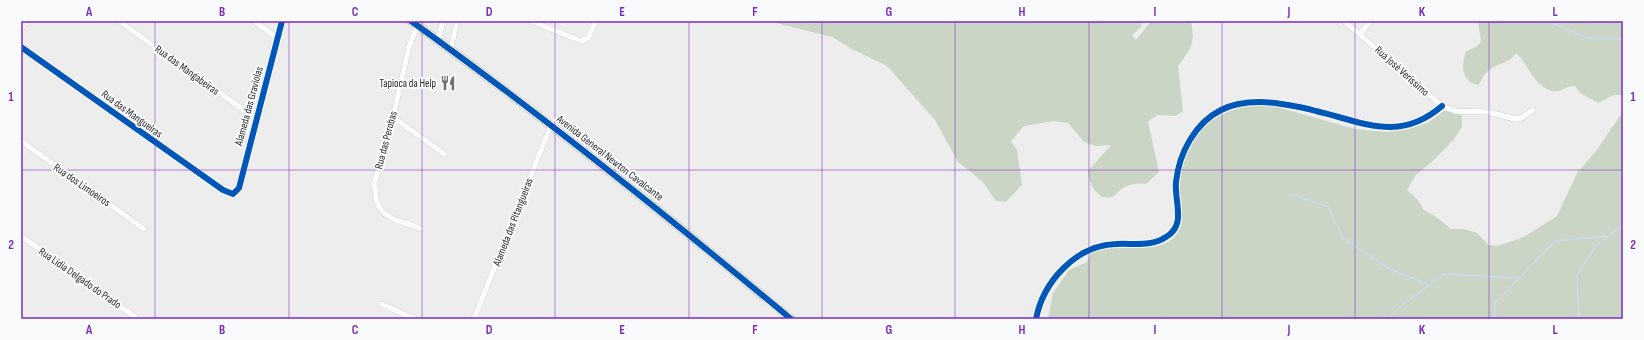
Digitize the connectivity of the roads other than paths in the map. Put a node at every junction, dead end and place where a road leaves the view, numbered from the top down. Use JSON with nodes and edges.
{"nodes":[{"id":1,"x":24,"y":21,"type":"edge"},
{"id":2,"x":119,"y":21,"type":"edge"},
{"id":3,"x":254,"y":21,"type":"edge"},
{"id":4,"x":282,"y":21,"type":"edge"},
{"id":5,"x":443,"y":21,"type":"edge"},
{"id":6,"x":457,"y":21,"type":"edge"},
{"id":7,"x":531,"y":21,"type":"edge"},
{"id":8,"x":596,"y":21,"type":"edge"},
{"id":9,"x":1344,"y":21,"type":"edge"},
{"id":10,"x":1371,"y":21,"type":"edge"},
{"id":11,"x":414,"y":22,"type":"edge"},
{"id":12,"x":21,"y":31,"type":"edge"},
{"id":13,"x":1360,"y":34,"type":"junction"},
{"id":14,"x":277,"y":38,"type":"junction"},
{"id":15,"x":438,"y":40,"type":"junction"},
{"id":16,"x":21,"y":47,"type":"edge"},
{"id":17,"x":451,"y":49,"type":"junction"},
{"id":18,"x":1442,"y":106,"type":"junction"},
{"id":19,"x":1533,"y":110,"type":"dead end"},
{"id":20,"x":393,"y":117,"type":"junction"},
{"id":21,"x":256,"y":119,"type":"junction"},
{"id":22,"x":551,"y":125,"type":"junction"},
{"id":23,"x":21,"y":142,"type":"edge"},
{"id":24,"x":444,"y":154,"type":"dead end"},
{"id":25,"x":234,"y":194,"type":"joint"},
{"id":26,"x":144,"y":229,"type":"dead end"},
{"id":27,"x":421,"y":229,"type":"dead end"},
{"id":28,"x":21,"y":236,"type":"edge"},
{"id":29,"x":381,"y":304,"type":"dead end"},
{"id":30,"x":138,"y":319,"type":"edge"},
{"id":31,"x":415,"y":319,"type":"edge"},
{"id":32,"x":474,"y":319,"type":"edge"},
{"id":33,"x":791,"y":319,"type":"edge"},
{"id":34,"x":1036,"y":319,"type":"edge"}],
"edges":[{"from":1,"to":12,"type":"street"},
{"from":2,"to":21,"type":"street","name":"Rua das Mangabeiras"},
{"from":3,"to":14,"type":"street"},
{"from":4,"to":14,"type":"street","name":"Alameda das Graviolas"},
{"from":5,"to":15,"type":"street"},
{"from":6,"to":17,"type":"street"},
{"from":7,"to":8,"type":"street"},
{"from":9,"to":13,"type":"street","name":"Rua José Veríssimo"},
{"from":10,"to":13,"type":"street"},
{"from":11,"to":15,"type":"main road","name":"Avenida General Newton Cavalcante"},
{"from":11,"to":20,"type":"street","name":"Rua das Perobas"},
{"from":13,"to":18,"type":"street","name":"Rua José Veríssimo"},
{"from":14,"to":21,"type":"street","name":"Alameda das Graviolas"},
{"from":15,"to":17,"type":"main road","name":"Avenida General Newton Cavalcante"},
{"from":16,"to":25,"type":"street","name":"Rua das Mangueiras"},
{"from":17,"to":22,"type":"main road","name":"Avenida General Newton Cavalcante"},
{"from":18,"to":19,"type":"street","name":"Rua José Veríssimo"},
{"from":18,"to":34,"type":"street"},
{"from":20,"to":24,"type":"street"},
{"from":20,"to":27,"type":"street","name":"Rua das Perobas"},
{"from":21,"to":25,"type":"street","name":"Alameda das Graviolas"},
{"from":22,"to":32,"type":"street","name":"Alameda das Pitangueiras"},
{"from":22,"to":33,"type":"main road","name":"Avenida General Newton Cavalcante"},
{"from":23,"to":26,"type":"street","name":"Rua dos Limoeiros"},
{"from":28,"to":30,"type":"street","name":"Rua Lídia Delgado do Prado"},
{"from":29,"to":31,"type":"street"}]}
